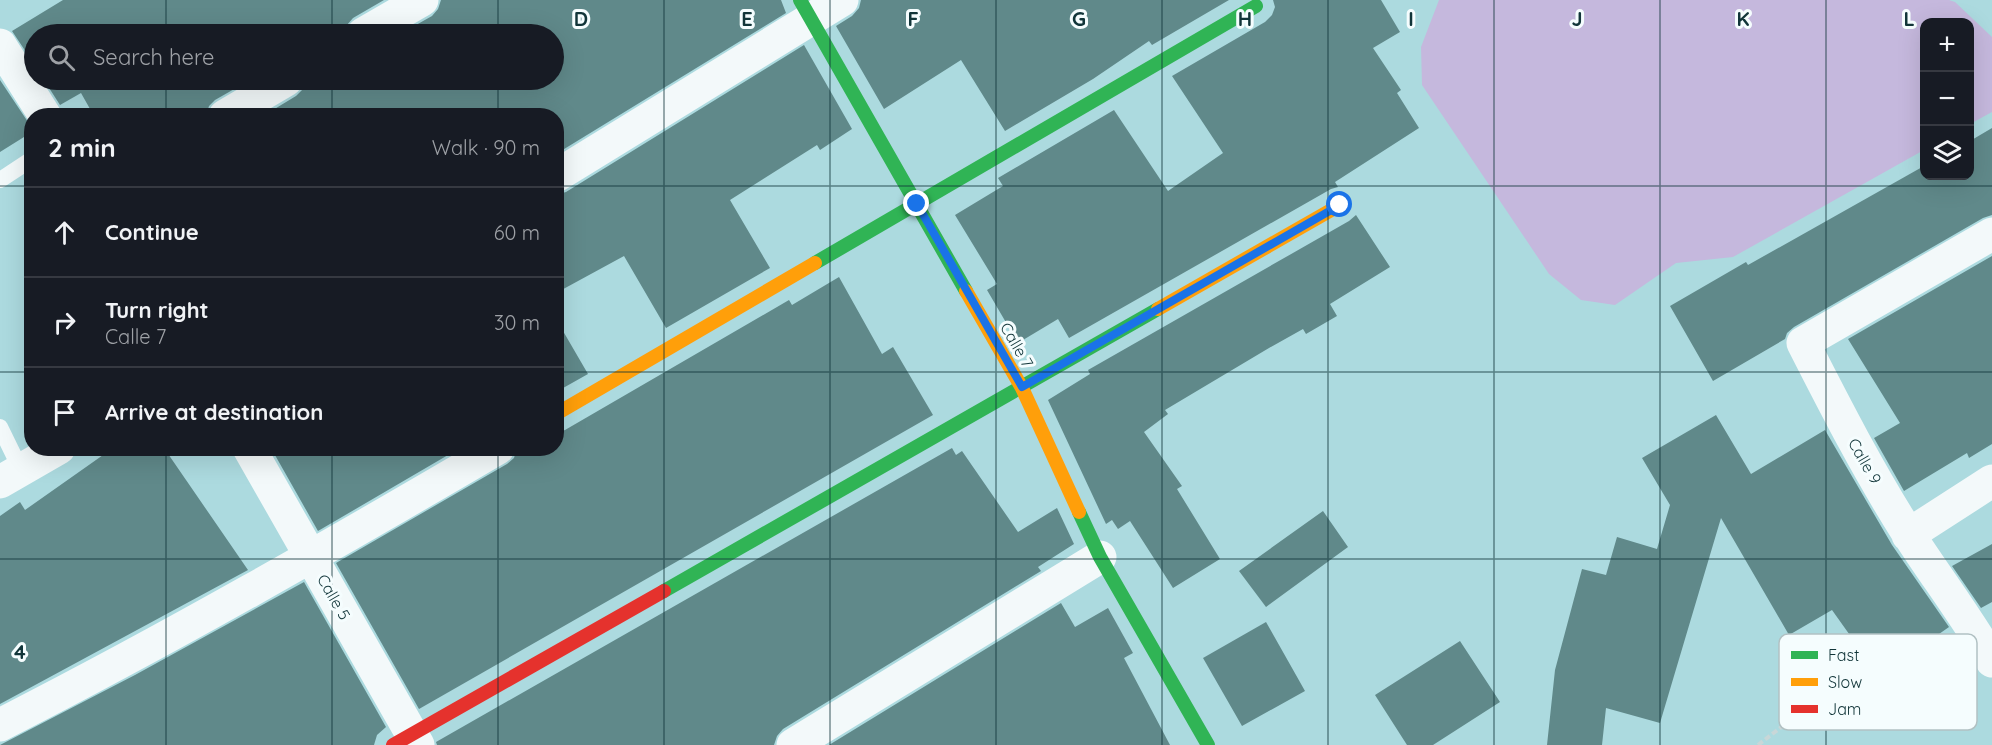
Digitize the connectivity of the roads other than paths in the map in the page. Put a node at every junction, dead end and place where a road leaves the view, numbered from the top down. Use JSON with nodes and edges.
{"nodes":[{"id":1,"x":422,"y":0,"type":"edge"},
{"id":2,"x":842,"y":0,"type":"edge"},
{"id":3,"x":1256,"y":6,"type":"dead end"},
{"id":4,"x":805,"y":9,"type":"edge"},
{"id":5,"x":380,"y":24,"type":"edge"},
{"id":6,"x":0,"y":45,"type":"edge"},
{"id":7,"x":24,"y":83,"type":"edge"},
{"id":8,"x":29,"y":90,"type":"edge"},
{"id":9,"x":269,"y":90,"type":"edge"},
{"id":10,"x":40,"y":108,"type":"edge"},
{"id":11,"x":239,"y":108,"type":"edge"},
{"id":12,"x":24,"y":164,"type":"edge"},
{"id":13,"x":564,"y":171,"type":"edge"},
{"id":14,"x":0,"y":180,"type":"edge"},
{"id":15,"x":917,"y":204,"type":"junction"},
{"id":16,"x":1340,"y":205,"type":"dead end"},
{"id":17,"x":1992,"y":234,"type":"edge"},
{"id":18,"x":1022,"y":387,"type":"junction"},
{"id":19,"x":564,"y":409,"type":"edge"},
{"id":20,"x":0,"y":427,"type":"edge"},
{"id":21,"x":45,"y":456,"type":"edge"},
{"id":22,"x":254,"y":456,"type":"edge"},
{"id":23,"x":484,"y":456,"type":"edge"},
{"id":24,"x":10,"y":476,"type":"edge"},
{"id":25,"x":1992,"y":481,"type":"edge"},
{"id":26,"x":1908,"y":535,"type":"junction"},
{"id":27,"x":311,"y":557,"type":"junction"},
{"id":28,"x":1100,"y":557,"type":"junction"},
{"id":29,"x":1975,"y":634,"type":"edge"},
{"id":30,"x":0,"y":725,"type":"edge"},
{"id":31,"x":408,"y":741,"type":"edge"},
{"id":32,"x":1201,"y":742,"type":"edge"},
{"id":33,"x":793,"y":745,"type":"edge"}],
"edges":[{"from":1,"to":5,"type":"street"},
{"from":2,"to":4,"type":"street"},
{"from":3,"to":15,"type":"street"},
{"from":4,"to":13,"type":"street"},
{"from":4,"to":15,"type":"street","name":"Calle 7"},
{"from":6,"to":7,"type":"street"},
{"from":8,"to":10,"type":"street"},
{"from":9,"to":11,"type":"street"},
{"from":12,"to":14,"type":"lane"},
{"from":15,"to":18,"type":"street","name":"Calle 7"},
{"from":15,"to":19,"type":"street"},
{"from":16,"to":18,"type":"street"},
{"from":17,"to":26,"type":"street","name":"Calle 9"},
{"from":18,"to":28,"type":"street","name":"Calle 7"},
{"from":18,"to":31,"type":"street"},
{"from":20,"to":24,"type":"lane"},
{"from":21,"to":24,"type":"street"},
{"from":22,"to":27,"type":"street","name":"Calle 5"},
{"from":23,"to":27,"type":"street"},
{"from":25,"to":26,"type":"street"},
{"from":26,"to":29,"type":"street","name":"Calle 9"},
{"from":27,"to":30,"type":"street"},
{"from":27,"to":31,"type":"street","name":"Calle 5"},
{"from":28,"to":32,"type":"street","name":"Calle 7"},
{"from":28,"to":33,"type":"street"}]}
